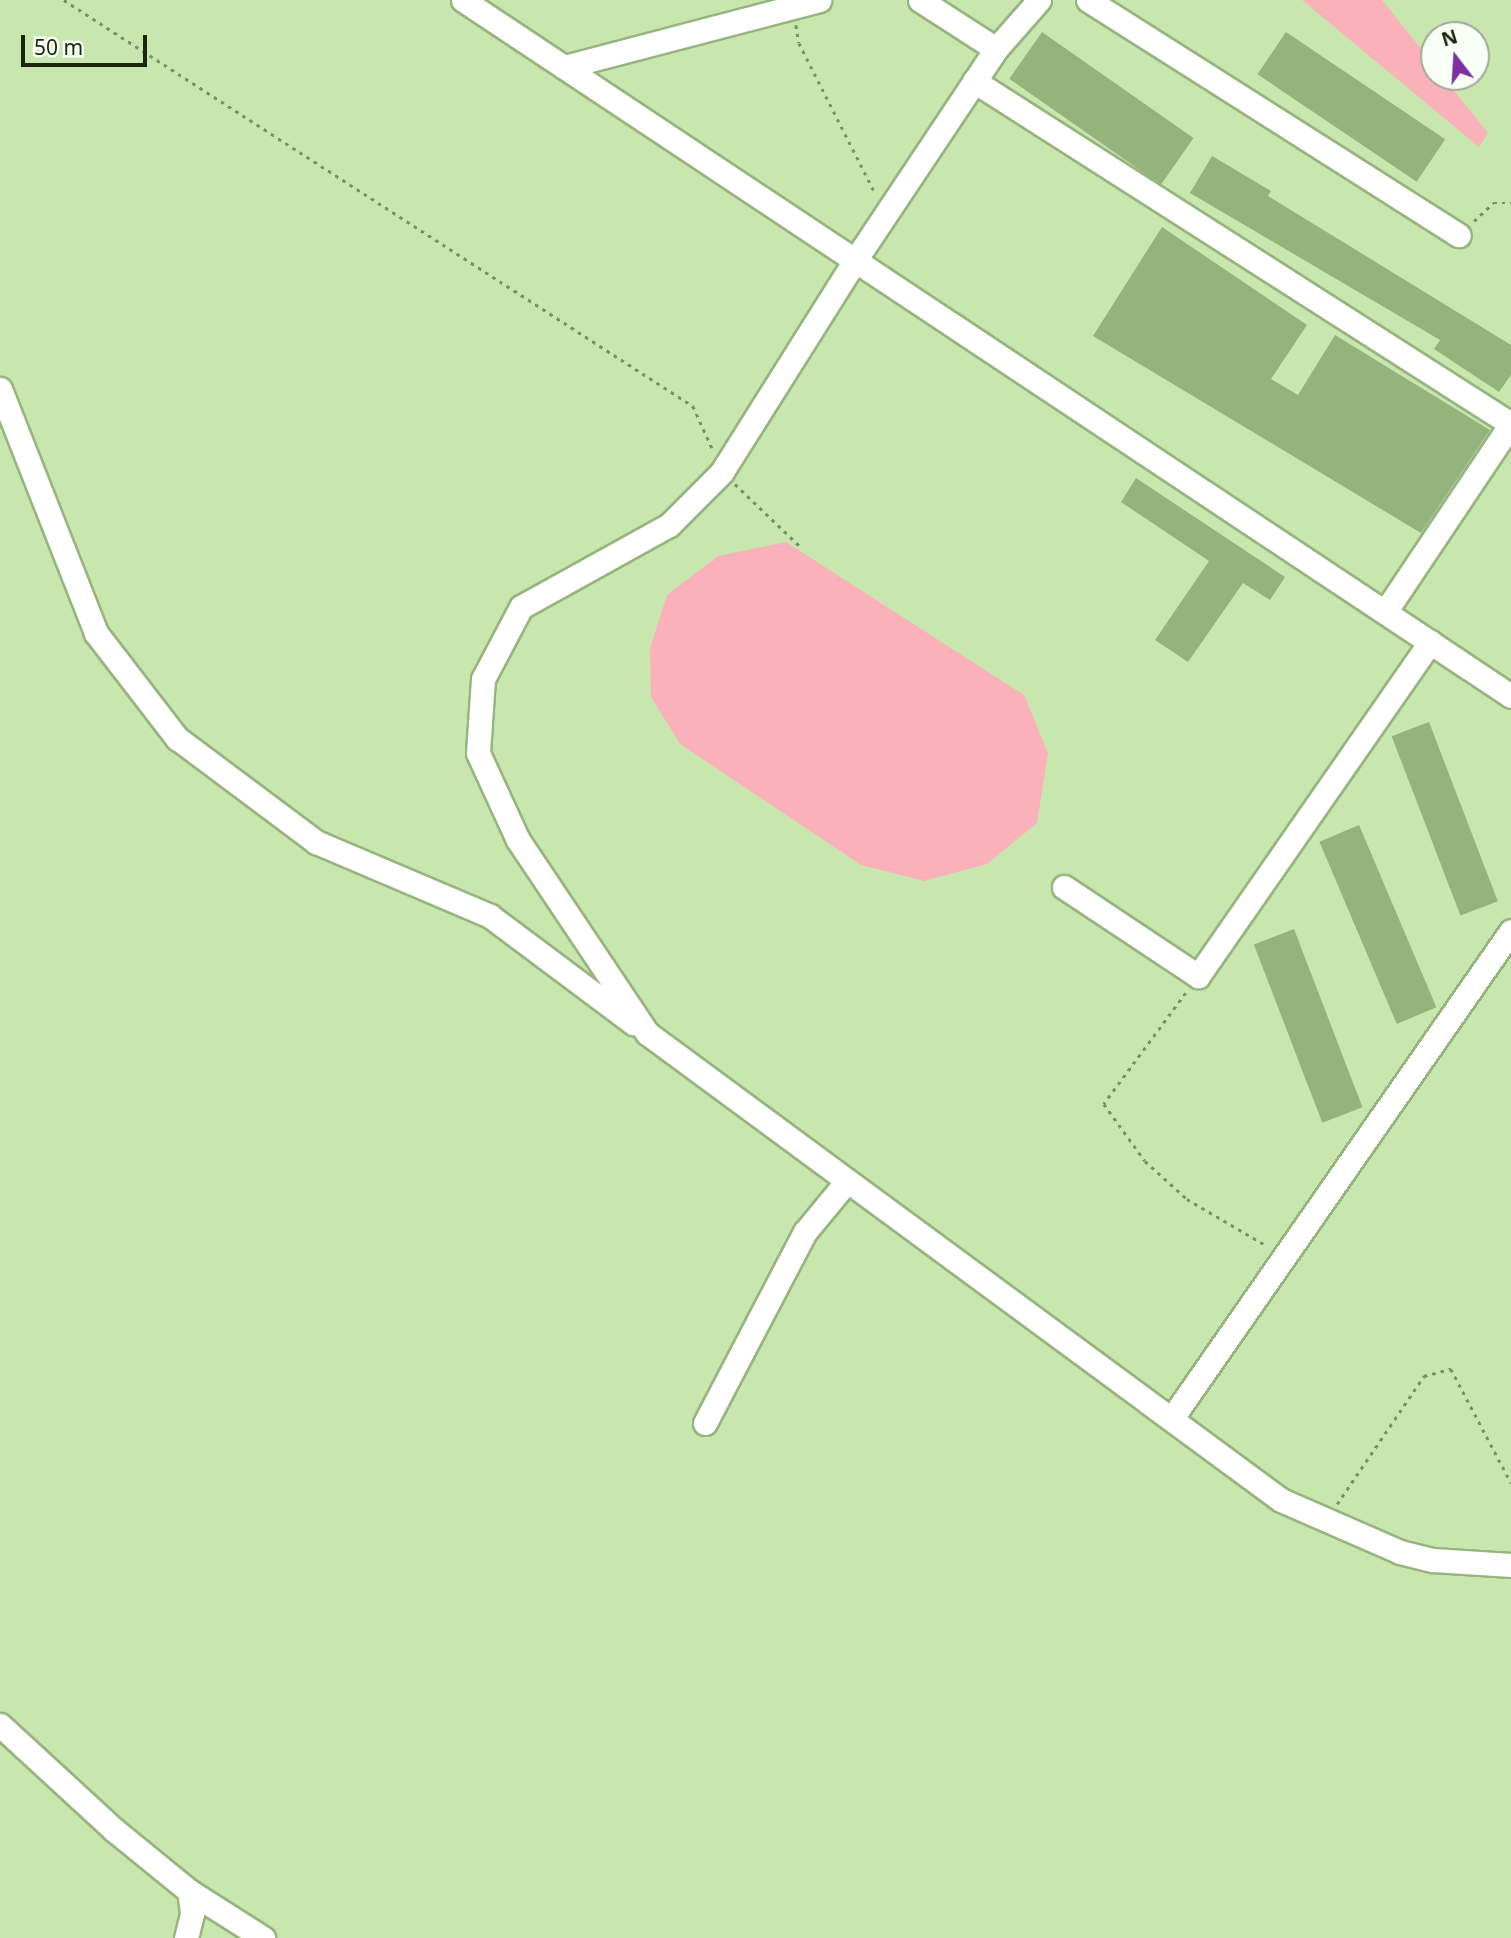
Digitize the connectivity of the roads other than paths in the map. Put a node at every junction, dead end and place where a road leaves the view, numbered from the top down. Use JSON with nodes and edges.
{"nodes":[{"id":1,"x":463,"y":0,"type":"edge"},
{"id":2,"x":819,"y":0,"type":"edge"},
{"id":3,"x":920,"y":0,"type":"edge"},
{"id":4,"x":1040,"y":0,"type":"edge"},
{"id":5,"x":1088,"y":0,"type":"edge"},
{"id":6,"x":996,"y":49,"type":"junction"},
{"id":7,"x":564,"y":67,"type":"junction"},
{"id":8,"x":974,"y":81,"type":"junction"},
{"id":9,"x":1458,"y":235,"type":"road end"},
{"id":10,"x":854,"y":262,"type":"junction"},
{"id":11,"x":0,"y":389,"type":"edge"},
{"id":12,"x":1511,"y":424,"type":"edge"},
{"id":13,"x":1385,"y":612,"type":"junction"},
{"id":14,"x":1430,"y":642,"type":"junction"},
{"id":15,"x":1511,"y":696,"type":"edge"},
{"id":16,"x":1064,"y":887,"type":"dead end"},
{"id":17,"x":1511,"y":931,"type":"edge"},
{"id":18,"x":647,"y":1033,"type":"junction"},
{"id":19,"x":847,"y":1181,"type":"junction"},
{"id":20,"x":1172,"y":1418,"type":"junction"},
{"id":21,"x":705,"y":1423,"type":"dead end"},
{"id":22,"x":1511,"y":1565,"type":"edge"},
{"id":23,"x":0,"y":1725,"type":"edge"},
{"id":24,"x":189,"y":1891,"type":"junction"},
{"id":25,"x":186,"y":1938,"type":"edge"},
{"id":26,"x":263,"y":1938,"type":"edge"}],
"edges":[{"from":1,"to":7,"type":"street"},
{"from":2,"to":7,"type":"street"},
{"from":3,"to":6,"type":"street"},
{"from":4,"to":6,"type":"street"},
{"from":5,"to":9,"type":"street"},
{"from":6,"to":8,"type":"street"},
{"from":7,"to":10,"type":"street"},
{"from":8,"to":10,"type":"street"},
{"from":8,"to":12,"type":"street"},
{"from":10,"to":13,"type":"street"},
{"from":10,"to":18,"type":"street"},
{"from":11,"to":18,"type":"street"},
{"from":12,"to":13,"type":"street"},
{"from":13,"to":14,"type":"street"},
{"from":14,"to":15,"type":"street"},
{"from":14,"to":16,"type":"street"},
{"from":17,"to":20,"type":"street"},
{"from":18,"to":19,"type":"street"},
{"from":19,"to":20,"type":"street"},
{"from":19,"to":21,"type":"street"},
{"from":20,"to":22,"type":"street"},
{"from":23,"to":24,"type":"street"},
{"from":24,"to":25,"type":"street"},
{"from":24,"to":26,"type":"street"}]}
